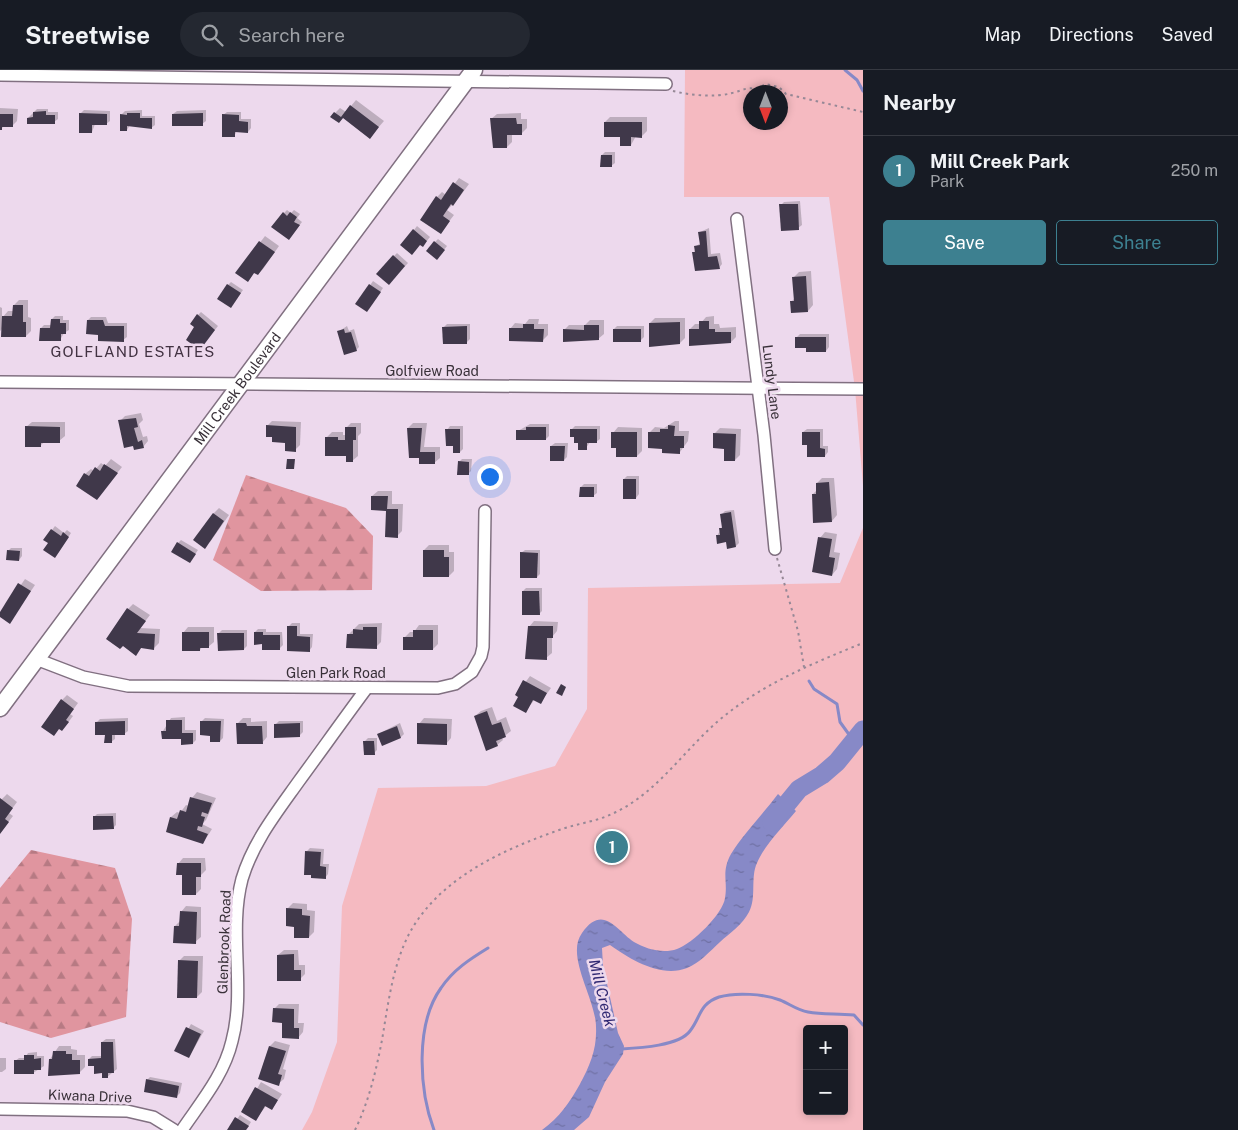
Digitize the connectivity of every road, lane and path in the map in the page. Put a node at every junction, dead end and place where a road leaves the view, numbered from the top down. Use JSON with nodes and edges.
{"nodes":[{"id":1,"x":0,"y":75,"type":"edge"},
{"id":2,"x":469,"y":76,"type":"edge"},
{"id":3,"x":666,"y":84,"type":"joint"},
{"id":4,"x":863,"y":112,"type":"edge"},
{"id":5,"x":737,"y":219,"type":"dead end"},
{"id":6,"x":0,"y":382,"type":"edge"},
{"id":7,"x":240,"y":385,"type":"junction"},
{"id":8,"x":758,"y":388,"type":"junction"},
{"id":9,"x":863,"y":389,"type":"edge"},
{"id":10,"x":485,"y":511,"type":"dead end"},
{"id":11,"x":774,"y":548,"type":"joint"},
{"id":12,"x":863,"y":643,"type":"edge"},
{"id":13,"x":36,"y":659,"type":"junction"},
{"id":14,"x":804,"y":668,"type":"junction"},
{"id":15,"x":366,"y":689,"type":"junction"},
{"id":16,"x":0,"y":708,"type":"edge"},
{"id":17,"x":0,"y":1109,"type":"edge"},
{"id":18,"x":174,"y":1130,"type":"edge"},
{"id":19,"x":182,"y":1130,"type":"edge"},
{"id":20,"x":355,"y":1130,"type":"edge"}],
"edges":[{"from":1,"to":2,"type":"street"},
{"from":2,"to":3,"type":"street"},
{"from":2,"to":7,"type":"street","name":"Mill Creek Boulevard"},
{"from":3,"to":4,"type":"path"},
{"from":5,"to":8,"type":"street","name":"Lundy Lane"},
{"from":6,"to":7,"type":"street","name":"Golfview Road"},
{"from":7,"to":8,"type":"street","name":"Golfview Road"},
{"from":7,"to":13,"type":"street","name":"Mill Creek Boulevard"},
{"from":8,"to":9,"type":"street","name":"Golfview Road"},
{"from":8,"to":11,"type":"street","name":"Lundy Lane"},
{"from":10,"to":15,"type":"street","name":"Glen Park Road"},
{"from":11,"to":14,"type":"path"},
{"from":12,"to":14,"type":"path"},
{"from":13,"to":15,"type":"street","name":"Glen Park Road"},
{"from":13,"to":16,"type":"street","name":"Mill Creek Boulevard"},
{"from":14,"to":20,"type":"path"},
{"from":15,"to":19,"type":"street","name":"Glenbrook Road"},
{"from":17,"to":18,"type":"street","name":"Kiwana Drive"}]}
